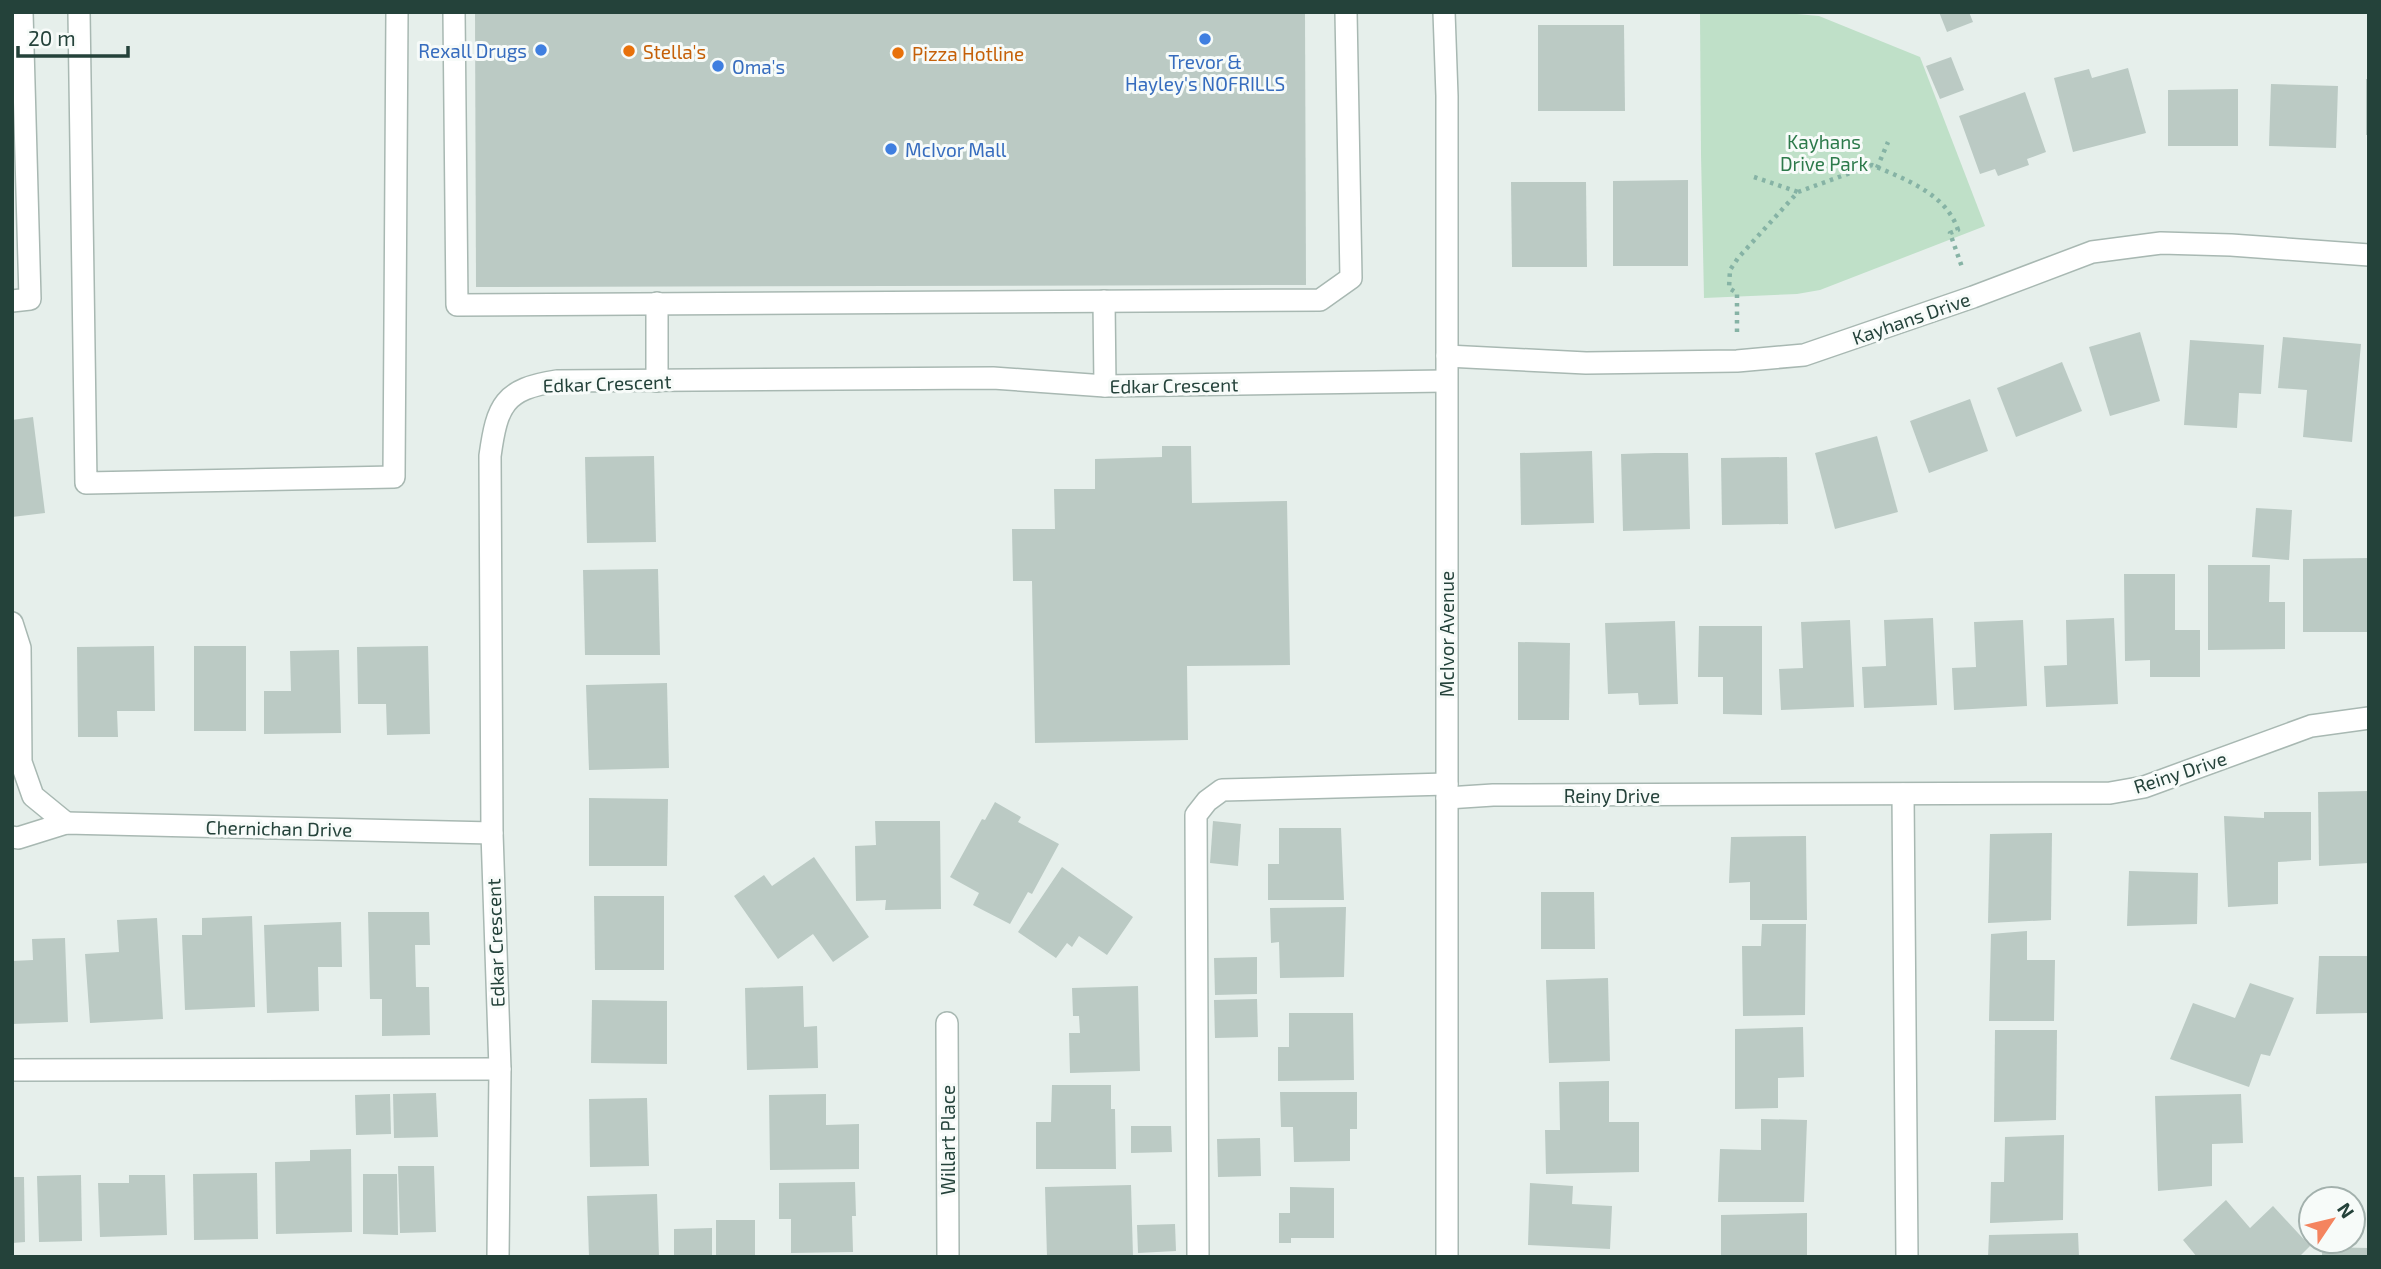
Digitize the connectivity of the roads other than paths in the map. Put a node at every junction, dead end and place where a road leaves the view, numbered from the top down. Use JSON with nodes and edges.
{"nodes":[{"id":1,"x":22,"y":12,"type":"edge"},
{"id":2,"x":79,"y":12,"type":"edge"},
{"id":3,"x":397,"y":12,"type":"edge"},
{"id":4,"x":454,"y":12,"type":"edge"},
{"id":5,"x":1346,"y":12,"type":"edge"},
{"id":6,"x":1444,"y":12,"type":"edge"},
{"id":7,"x":18,"y":110,"type":"edge"},
{"id":8,"x":2369,"y":255,"type":"edge"},
{"id":9,"x":12,"y":301,"type":"edge"},
{"id":10,"x":1104,"y":301,"type":"junction"},
{"id":11,"x":657,"y":303,"type":"junction"},
{"id":12,"x":1447,"y":356,"type":"junction"},
{"id":13,"x":657,"y":381,"type":"junction"},
{"id":14,"x":1446,"y":381,"type":"junction"},
{"id":15,"x":1105,"y":387,"type":"junction"},
{"id":16,"x":12,"y":623,"type":"edge"},
{"id":17,"x":2369,"y":718,"type":"edge"},
{"id":18,"x":1447,"y":791,"type":"junction"},
{"id":19,"x":1903,"y":794,"type":"junction"},
{"id":20,"x":66,"y":823,"type":"junction"},
{"id":21,"x":492,"y":833,"type":"junction"},
{"id":22,"x":12,"y":837,"type":"edge"},
{"id":23,"x":947,"y":1023,"type":"dead end"},
{"id":24,"x":500,"y":1069,"type":"junction"},
{"id":25,"x":12,"y":1070,"type":"edge"},
{"id":26,"x":498,"y":1257,"type":"edge"},
{"id":27,"x":948,"y":1257,"type":"edge"},
{"id":28,"x":1198,"y":1257,"type":"edge"},
{"id":29,"x":1447,"y":1257,"type":"edge"},
{"id":30,"x":1906,"y":1257,"type":"edge"}],
"edges":[{"from":1,"to":7,"type":"street"},
{"from":2,"to":3,"type":"street"},
{"from":4,"to":11,"type":"street"},
{"from":5,"to":10,"type":"street"},
{"from":6,"to":12,"type":"street","name":"McIvor Avenue"},
{"from":7,"to":9,"type":"street"},
{"from":8,"to":12,"type":"street","name":"Kayhans Drive"},
{"from":10,"to":11,"type":"street"},
{"from":10,"to":15,"type":"street"},
{"from":11,"to":13,"type":"street"},
{"from":12,"to":14,"type":"street","name":"McIvor Avenue"},
{"from":13,"to":15,"type":"street","name":"Edkar Crescent"},
{"from":13,"to":21,"type":"street","name":"Edkar Crescent"},
{"from":14,"to":15,"type":"street","name":"Edkar Crescent"},
{"from":14,"to":18,"type":"street","name":"McIvor Avenue"},
{"from":16,"to":20,"type":"street"},
{"from":17,"to":19,"type":"street","name":"Reiny Drive"},
{"from":18,"to":19,"type":"street","name":"Reiny Drive"},
{"from":18,"to":28,"type":"street","name":"Reiny Drive"},
{"from":18,"to":29,"type":"street","name":"McIvor Avenue"},
{"from":19,"to":30,"type":"street"},
{"from":20,"to":21,"type":"street","name":"Chernichan Drive"},
{"from":20,"to":22,"type":"street","name":"Chernichan Drive"},
{"from":21,"to":24,"type":"street","name":"Edkar Crescent"},
{"from":23,"to":27,"type":"street","name":"Willart Place"},
{"from":24,"to":25,"type":"street"},
{"from":24,"to":26,"type":"street","name":"Edkar Crescent"}]}
